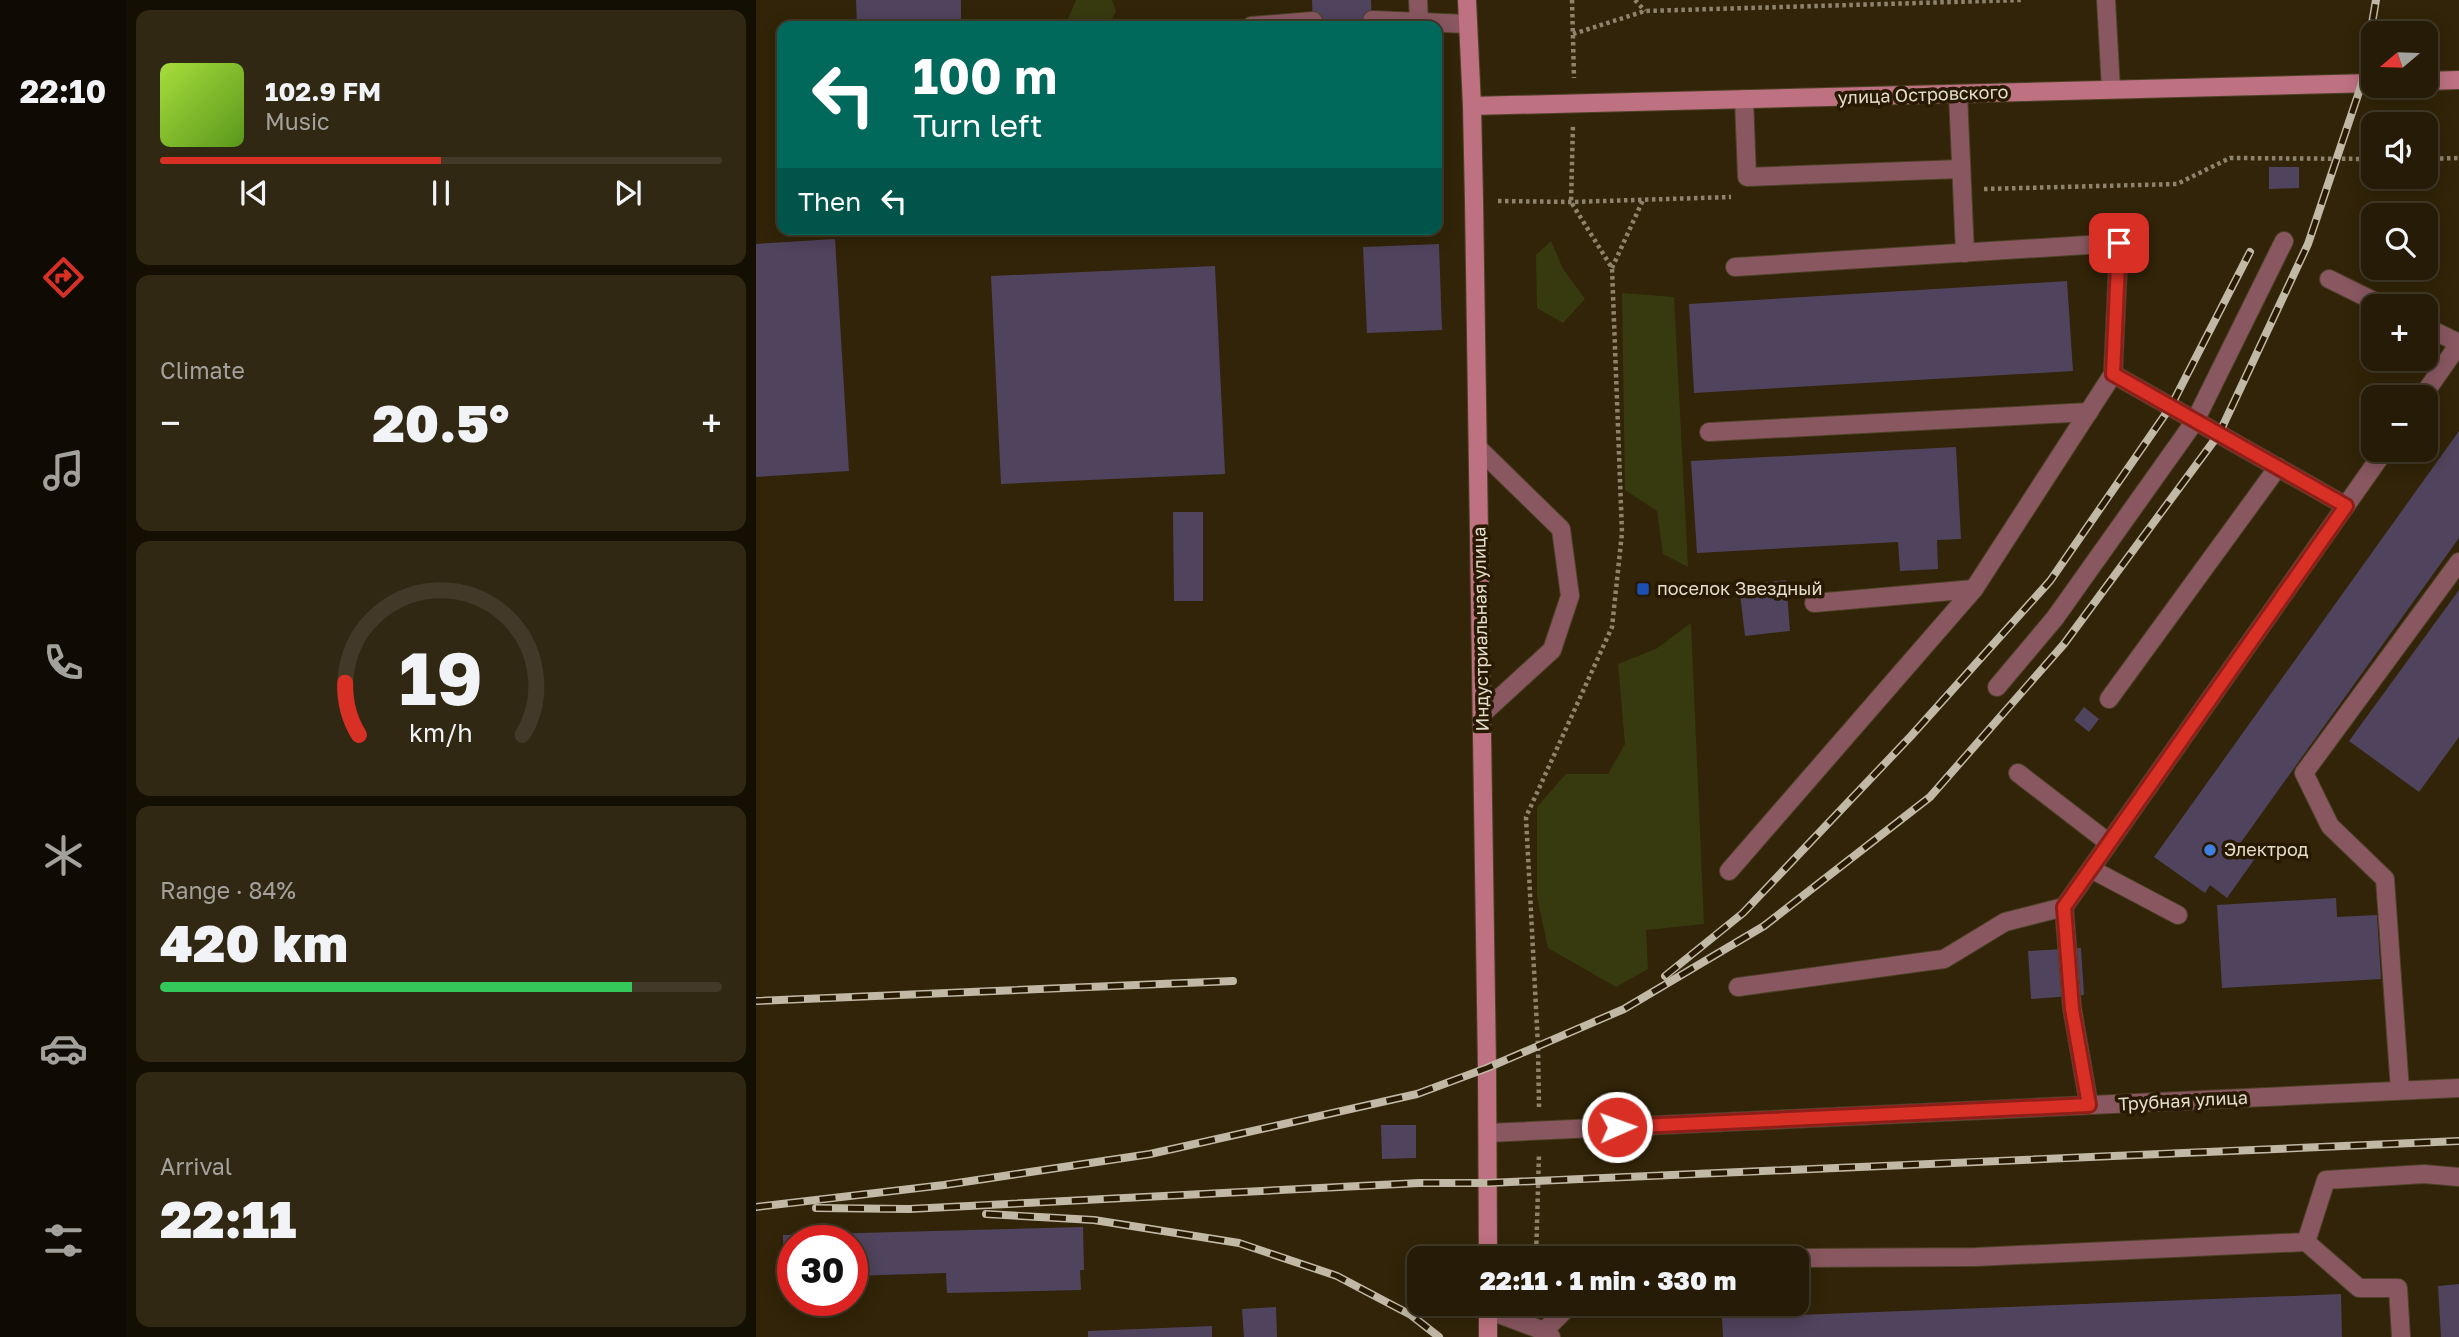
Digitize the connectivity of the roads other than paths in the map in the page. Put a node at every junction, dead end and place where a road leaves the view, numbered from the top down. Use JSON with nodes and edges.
{"nodes":[{"id":1,"x":1418,"y":0,"type":"edge"},
{"id":2,"x":1467,"y":0,"type":"edge"},
{"id":3,"x":2106,"y":0,"type":"edge"},
{"id":4,"x":1372,"y":20,"type":"dead end"},
{"id":5,"x":1396,"y":21,"type":"edge"},
{"id":6,"x":1419,"y":21,"type":"edge"},
{"id":7,"x":1442,"y":23,"type":"edge"},
{"id":8,"x":1468,"y":24,"type":"junction"},
{"id":9,"x":2459,"y":80,"type":"edge"},
{"id":10,"x":2438,"y":81,"type":"edge"},
{"id":11,"x":2361,"y":83,"type":"edge"},
{"id":12,"x":2111,"y":89,"type":"junction"},
{"id":13,"x":1958,"y":94,"type":"junction"},
{"id":14,"x":1744,"y":99,"type":"junction"},
{"id":15,"x":1472,"y":106,"type":"junction"},
{"id":16,"x":1961,"y":169,"type":"junction"},
{"id":17,"x":2284,"y":241,"type":"dead end"},
{"id":18,"x":1965,"y":253,"type":"junction"},
{"id":19,"x":1735,"y":267,"type":"dead end"},
{"id":20,"x":2329,"y":279,"type":"dead end"},
{"id":21,"x":2361,"y":295,"type":"edge"},
{"id":22,"x":2438,"y":333,"type":"edge"},
{"id":23,"x":2459,"y":344,"type":"edge"},
{"id":24,"x":2113,"y":374,"type":"junction"},
{"id":25,"x":2430,"y":385,"type":"edge"},
{"id":26,"x":2089,"y":412,"type":"junction"},
{"id":27,"x":2195,"y":421,"type":"junction"},
{"id":28,"x":1709,"y":432,"type":"dead end"},
{"id":29,"x":1478,"y":447,"type":"junction"},
{"id":30,"x":2377,"y":462,"type":"edge"},
{"id":31,"x":2278,"y":467,"type":"junction"},
{"id":32,"x":2346,"y":506,"type":"junction"},
{"id":33,"x":2459,"y":562,"type":"edge"},
{"id":34,"x":1974,"y":589,"type":"junction"},
{"id":35,"x":1814,"y":603,"type":"dead end"},
{"id":36,"x":1997,"y":687,"type":"dead end"},
{"id":37,"x":2109,"y":699,"type":"dead end"},
{"id":38,"x":1482,"y":714,"type":"junction"},
{"id":39,"x":2018,"y":773,"type":"dead end"},
{"id":40,"x":2109,"y":843,"type":"junction"},
{"id":41,"x":2091,"y":869,"type":"junction"},
{"id":42,"x":1730,"y":871,"type":"dead end"},
{"id":43,"x":2064,"y":907,"type":"junction"},
{"id":44,"x":2178,"y":915,"type":"dead end"},
{"id":45,"x":1738,"y":987,"type":"dead end"},
{"id":46,"x":2459,"y":1088,"type":"edge"},
{"id":47,"x":2400,"y":1090,"type":"junction"},
{"id":48,"x":2089,"y":1105,"type":"junction"},
{"id":49,"x":1488,"y":1133,"type":"junction"},
{"id":50,"x":2459,"y":1177,"type":"edge"},
{"id":51,"x":2306,"y":1242,"type":"junction"},
{"id":52,"x":1488,"y":1246,"type":"edge"},
{"id":53,"x":1809,"y":1258,"type":"edge"},
{"id":54,"x":1488,"y":1316,"type":"edge"},
{"id":55,"x":1508,"y":1316,"type":"edge"},
{"id":56,"x":1561,"y":1316,"type":"edge"},
{"id":57,"x":1547,"y":1334,"type":"edge"},
{"id":58,"x":1488,"y":1337,"type":"edge"},
{"id":59,"x":2401,"y":1337,"type":"edge"}],
"edges":[{"from":1,"to":6,"type":"street"},
{"from":2,"to":8,"type":"main road","name":"Индустриальная улица"},
{"from":3,"to":12,"type":"street"},
{"from":4,"to":5,"type":"street"},
{"from":7,"to":8,"type":"street"},
{"from":8,"to":15,"type":"main road","name":"Индустриальная улица"},
{"from":9,"to":10,"type":"main road"},
{"from":11,"to":12,"type":"main road","name":"улица Островского"},
{"from":12,"to":13,"type":"main road","name":"улица Островского"},
{"from":13,"to":14,"type":"main road","name":"улица Островского"},
{"from":13,"to":16,"type":"street"},
{"from":14,"to":15,"type":"main road","name":"улица Островского"},
{"from":14,"to":16,"type":"street"},
{"from":15,"to":29,"type":"main road","name":"Индустриальная улица"},
{"from":16,"to":18,"type":"street"},
{"from":17,"to":27,"type":"street"},
{"from":18,"to":19,"type":"street"},
{"from":18,"to":24,"type":"street"},
{"from":20,"to":21,"type":"street"},
{"from":22,"to":23,"type":"street"},
{"from":23,"to":25,"type":"street"},
{"from":24,"to":26,"type":"street"},
{"from":24,"to":27,"type":"street"},
{"from":26,"to":28,"type":"street"},
{"from":26,"to":34,"type":"street"},
{"from":27,"to":31,"type":"street"},
{"from":27,"to":36,"type":"street"},
{"from":29,"to":38,"type":"main road","name":"Индустриальная улица"},
{"from":29,"to":38,"type":"street"},
{"from":30,"to":32,"type":"street"},
{"from":31,"to":32,"type":"street"},
{"from":31,"to":37,"type":"street"},
{"from":32,"to":40,"type":"street"},
{"from":33,"to":47,"type":"street"},
{"from":34,"to":35,"type":"street"},
{"from":34,"to":42,"type":"street"},
{"from":38,"to":49,"type":"main road","name":"Индустриальная улица"},
{"from":39,"to":40,"type":"street"},
{"from":40,"to":41,"type":"street"},
{"from":41,"to":43,"type":"street"},
{"from":41,"to":44,"type":"street"},
{"from":43,"to":45,"type":"street"},
{"from":43,"to":48,"type":"street"},
{"from":46,"to":47,"type":"street","name":"Трубная улица"},
{"from":47,"to":48,"type":"street","name":"Трубная улица"},
{"from":48,"to":49,"type":"street","name":"Трубная улица"},
{"from":49,"to":52,"type":"main road","name":"Индустриальная улица"},
{"from":50,"to":51,"type":"street"},
{"from":51,"to":53,"type":"street"},
{"from":51,"to":59,"type":"street"},
{"from":54,"to":58,"type":"main road"},
{"from":55,"to":57,"type":"street"},
{"from":56,"to":57,"type":"street"}]}
